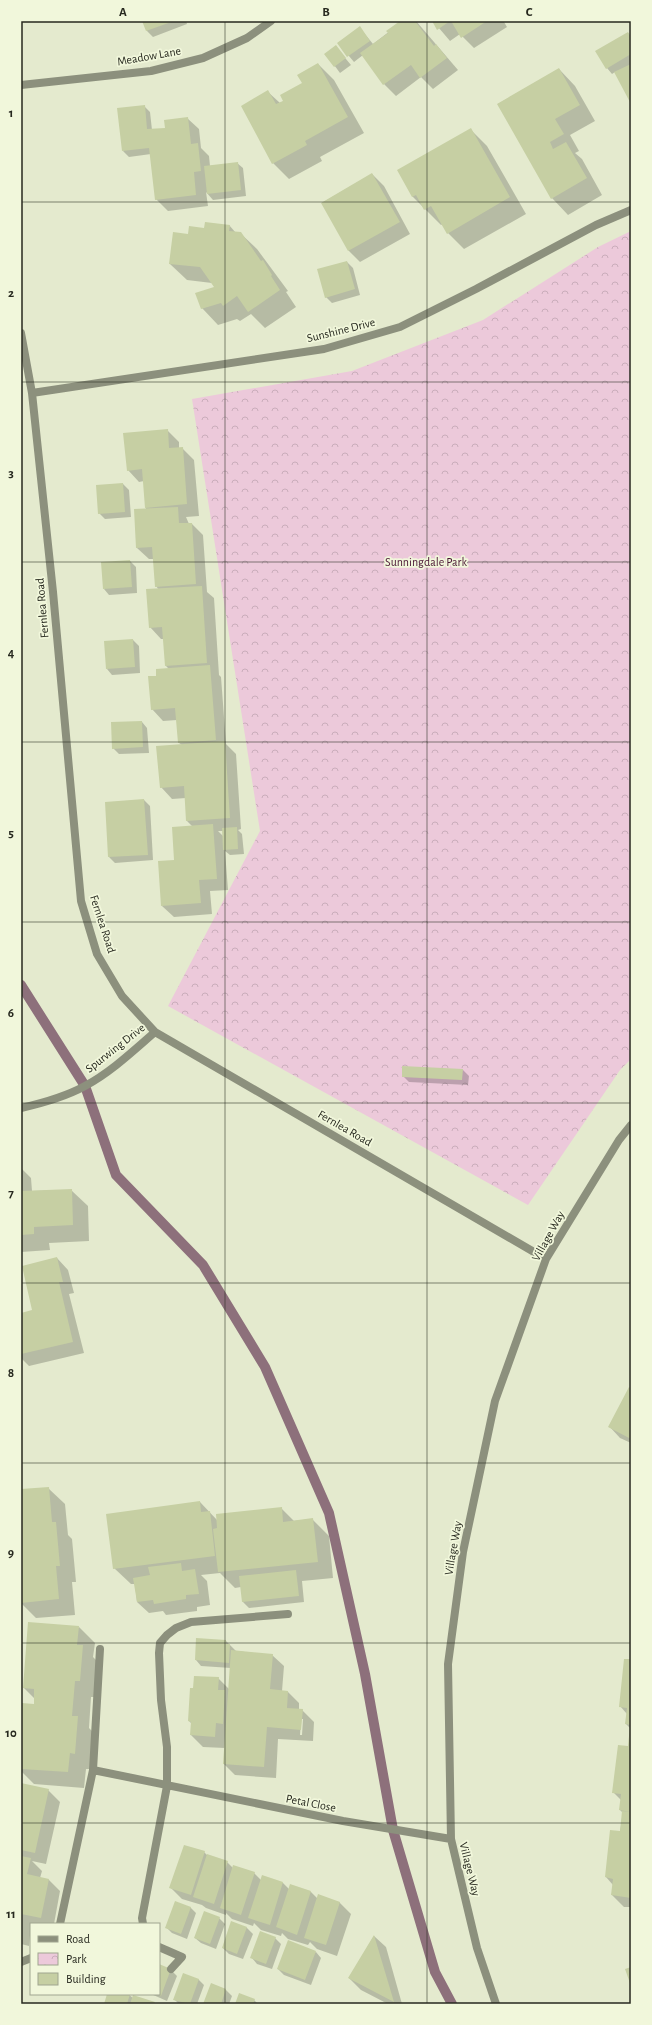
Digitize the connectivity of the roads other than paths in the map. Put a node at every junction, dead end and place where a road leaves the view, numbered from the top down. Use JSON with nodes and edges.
{"nodes":[{"id":1,"x":271,"y":21,"type":"edge"},
{"id":2,"x":21,"y":85,"type":"edge"},
{"id":3,"x":631,"y":210,"type":"edge"},
{"id":4,"x":21,"y":333,"type":"edge"},
{"id":5,"x":32,"y":393,"type":"junction"},
{"id":6,"x":155,"y":1032,"type":"junction"},
{"id":7,"x":21,"y":1108,"type":"edge"},
{"id":8,"x":631,"y":1125,"type":"edge"},
{"id":9,"x":546,"y":1259,"type":"junction"},
{"id":10,"x":288,"y":1614,"type":"dead end"},
{"id":11,"x":100,"y":1649,"type":"dead end"},
{"id":12,"x":93,"y":1770,"type":"junction"},
{"id":13,"x":167,"y":1786,"type":"junction"},
{"id":14,"x":450,"y":1839,"type":"junction"},
{"id":15,"x":60,"y":1923,"type":"edge"},
{"id":16,"x":143,"y":1923,"type":"edge"},
{"id":17,"x":160,"y":1948,"type":"edge"},
{"id":18,"x":171,"y":1969,"type":"dead end"},
{"id":19,"x":496,"y":2004,"type":"edge"}],
"edges":[{"from":1,"to":2,"type":"street","name":"Meadow Lane"},
{"from":3,"to":5,"type":"street","name":"Sunshine Drive"},
{"from":4,"to":5,"type":"street","name":"Fernlea Road"},
{"from":5,"to":6,"type":"street","name":"Fernlea Road"},
{"from":6,"to":7,"type":"street","name":"Spurwing Drive"},
{"from":6,"to":9,"type":"street","name":"Fernlea Road"},
{"from":8,"to":9,"type":"street","name":"Village Way"},
{"from":9,"to":14,"type":"street","name":"Village Way"},
{"from":10,"to":13,"type":"street"},
{"from":11,"to":12,"type":"street"},
{"from":12,"to":13,"type":"street","name":"Petal Close"},
{"from":12,"to":15,"type":"street"},
{"from":13,"to":14,"type":"street","name":"Petal Close"},
{"from":13,"to":16,"type":"street"},
{"from":14,"to":19,"type":"street","name":"Village Way"},
{"from":17,"to":18,"type":"street"}]}
